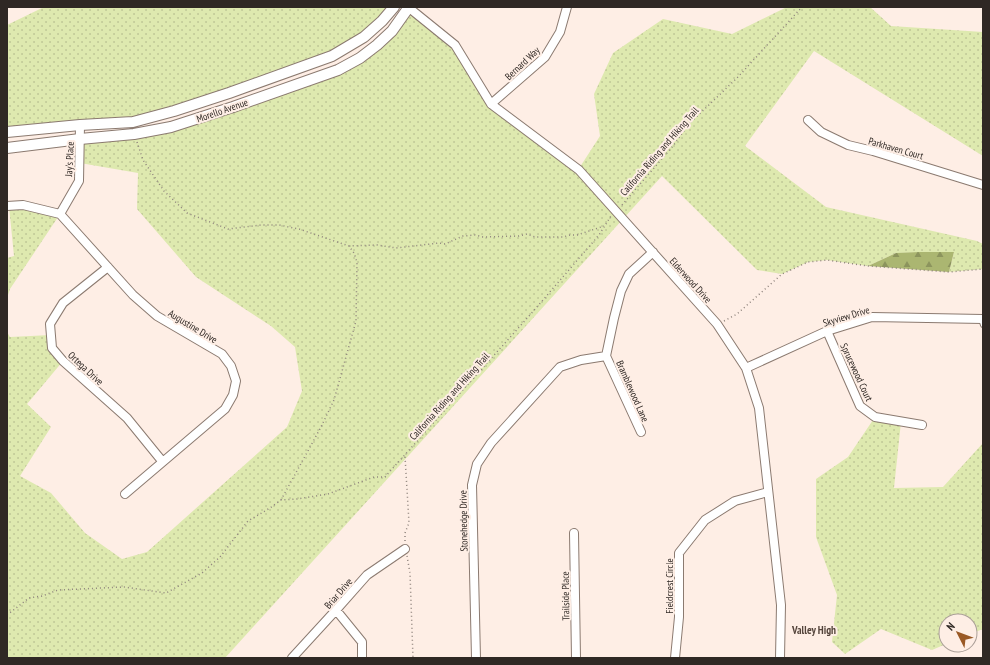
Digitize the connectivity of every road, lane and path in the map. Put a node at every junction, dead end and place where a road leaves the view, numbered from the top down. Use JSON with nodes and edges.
{"nodes":[{"id":1,"x":394,"y":7,"type":"edge"},
{"id":2,"x":409,"y":7,"type":"edge"},
{"id":3,"x":567,"y":7,"type":"edge"},
{"id":4,"x":802,"y":7,"type":"edge"},
{"id":5,"x":491,"y":104,"type":"junction"},
{"id":6,"x":808,"y":120,"type":"dead end"},
{"id":7,"x":80,"y":125,"type":"junction"},
{"id":8,"x":7,"y":132,"type":"edge"},
{"id":9,"x":134,"y":134,"type":"junction"},
{"id":10,"x":80,"y":139,"type":"junction"},
{"id":11,"x":7,"y":148,"type":"edge"},
{"id":12,"x":983,"y":185,"type":"edge"},
{"id":13,"x":7,"y":206,"type":"edge"},
{"id":14,"x":615,"y":211,"type":"junction"},
{"id":15,"x":60,"y":214,"type":"junction"},
{"id":16,"x":604,"y":226,"type":"junction"},
{"id":17,"x":349,"y":246,"type":"junction"},
{"id":18,"x":653,"y":252,"type":"junction"},
{"id":19,"x":108,"y":267,"type":"junction"},
{"id":20,"x":983,"y":269,"type":"edge"},
{"id":21,"x":982,"y":321,"type":"edge"},
{"id":22,"x":718,"y":324,"type":"junction"},
{"id":23,"x":827,"y":331,"type":"junction"},
{"id":24,"x":606,"y":356,"type":"junction"},
{"id":25,"x":746,"y":368,"type":"junction"},
{"id":26,"x":922,"y":426,"type":"dead end"},
{"id":27,"x":641,"y":432,"type":"dead end"},
{"id":28,"x":162,"y":461,"type":"junction"},
{"id":29,"x":768,"y":492,"type":"junction"},
{"id":30,"x":125,"y":494,"type":"dead end"},
{"id":31,"x":281,"y":500,"type":"junction"},
{"id":32,"x":574,"y":533,"type":"dead end"},
{"id":33,"x":405,"y":549,"type":"dead end"},
{"id":34,"x":336,"y":610,"type":"junction"},
{"id":35,"x":7,"y":615,"type":"edge"},
{"id":36,"x":292,"y":658,"type":"edge"},
{"id":37,"x":362,"y":658,"type":"edge"},
{"id":38,"x":476,"y":658,"type":"edge"},
{"id":39,"x":576,"y":658,"type":"edge"},
{"id":40,"x":675,"y":658,"type":"edge"},
{"id":41,"x":780,"y":658,"type":"edge"}],
"edges":[{"from":1,"to":7,"type":"street","name":"Morello Avenue"},
{"from":2,"to":5,"type":"street","name":"Elderwood Drive"},
{"from":2,"to":9,"type":"street","name":"Morello Avenue"},
{"from":3,"to":5,"type":"street","name":"Bernard Way"},
{"from":4,"to":14,"type":"path","name":"California Riding and Hiking Trail"},
{"from":5,"to":14,"type":"street","name":"Elderwood Drive"},
{"from":6,"to":12,"type":"street","name":"Parkhaven Court"},
{"from":7,"to":8,"type":"street","name":"Morello Avenue"},
{"from":7,"to":10,"type":"street","name":"Jay's Place"},
{"from":9,"to":10,"type":"street","name":"Morello Avenue"},
{"from":9,"to":17,"type":"path"},
{"from":10,"to":11,"type":"street","name":"Morello Avenue"},
{"from":10,"to":15,"type":"street","name":"Jay's Place"},
{"from":13,"to":15,"type":"street"},
{"from":14,"to":16,"type":"path","name":"California Riding and Hiking Trail"},
{"from":14,"to":18,"type":"street","name":"Elderwood Drive"},
{"from":15,"to":19,"type":"street","name":"Augustine Drive"},
{"from":16,"to":17,"type":"path"},
{"from":16,"to":31,"type":"path","name":"California Riding and Hiking Trail"},
{"from":17,"to":31,"type":"path"},
{"from":18,"to":22,"type":"street","name":"Elderwood Drive"},
{"from":18,"to":24,"type":"street","name":"Bramblewood Lane"},
{"from":19,"to":28,"type":"street","name":"Ortega Drive"},
{"from":19,"to":28,"type":"street","name":"Augustine Drive"},
{"from":20,"to":22,"type":"path"},
{"from":21,"to":23,"type":"street","name":"Skyview Drive"},
{"from":22,"to":25,"type":"street","name":"Elderwood Drive"},
{"from":23,"to":25,"type":"street","name":"Skyview Drive"},
{"from":23,"to":26,"type":"street","name":"Sprucewood Court"},
{"from":24,"to":27,"type":"street","name":"Bramblewood Lane"},
{"from":24,"to":38,"type":"street","name":"Stonehedge Drive"},
{"from":25,"to":29,"type":"street","name":"Elderwood Drive"},
{"from":28,"to":30,"type":"street","name":"Augustine Drive"},
{"from":29,"to":40,"type":"street","name":"Fieldcrest Circle"},
{"from":29,"to":41,"type":"street","name":"Elderwood Drive"},
{"from":31,"to":35,"type":"path","name":"California Riding and Hiking Trail"},
{"from":32,"to":39,"type":"street","name":"Trailside Place"},
{"from":33,"to":34,"type":"street","name":"Briar Drive"},
{"from":34,"to":36,"type":"street","name":"Briar Drive"},
{"from":34,"to":37,"type":"street"}]}
